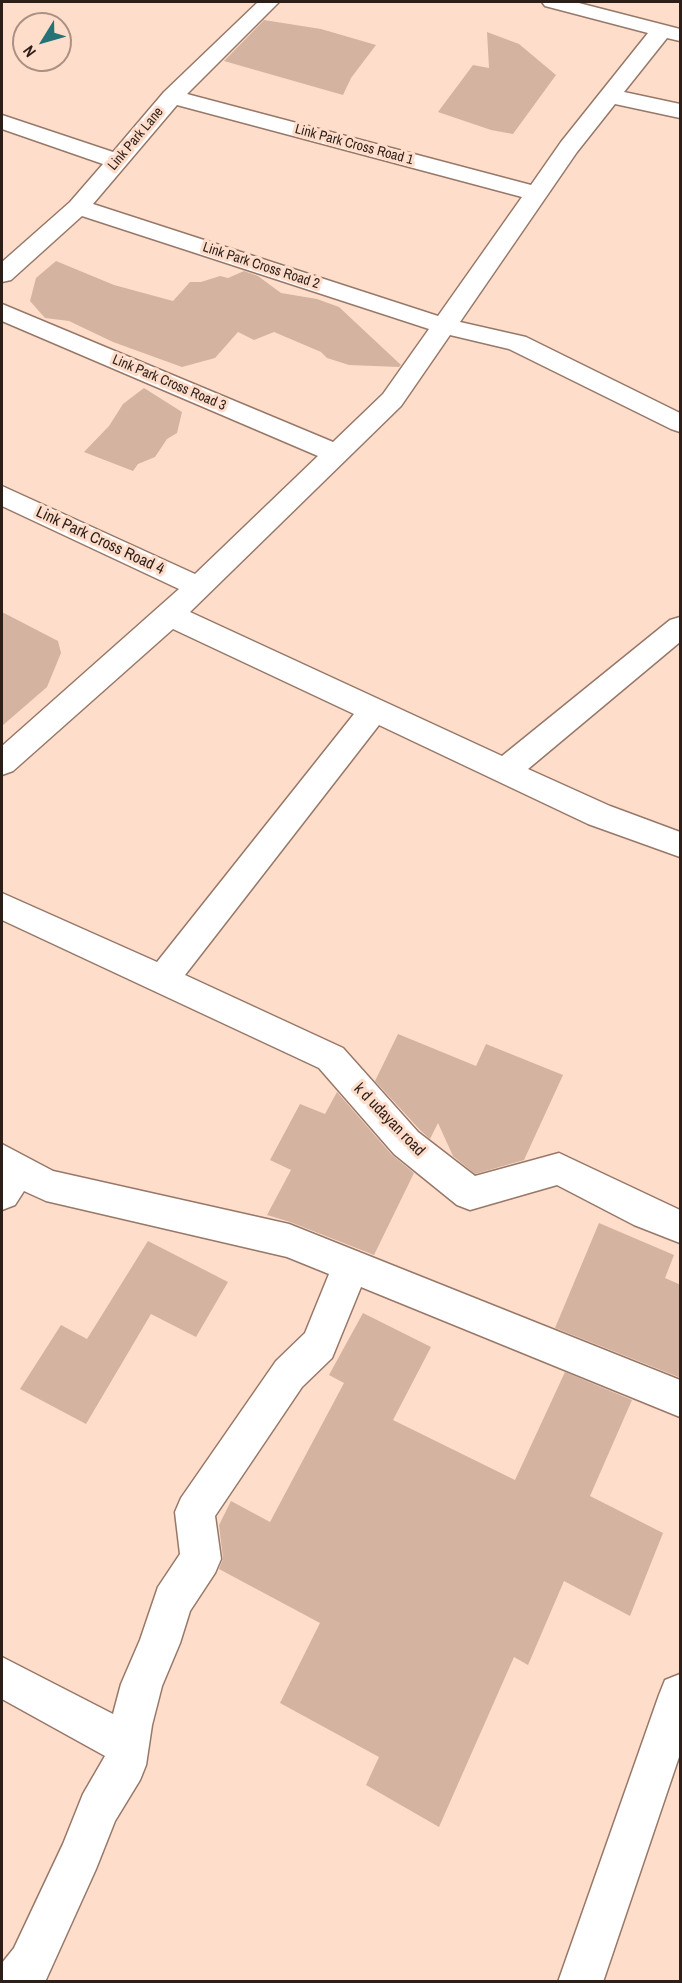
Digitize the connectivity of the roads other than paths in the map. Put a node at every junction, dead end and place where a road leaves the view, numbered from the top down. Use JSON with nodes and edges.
{"nodes":[{"id":1,"x":269,"y":2,"type":"edge"},
{"id":2,"x":552,"y":2,"type":"edge"},
{"id":3,"x":671,"y":32,"type":"edge"},
{"id":4,"x":610,"y":96,"type":"junction"},
{"id":5,"x":172,"y":97,"type":"junction"},
{"id":6,"x":681,"y":111,"type":"edge"},
{"id":7,"x":2,"y":122,"type":"edge"},
{"id":8,"x":117,"y":161,"type":"junction"},
{"id":9,"x":537,"y":194,"type":"junction"},
{"id":10,"x":78,"y":207,"type":"junction"},
{"id":11,"x":2,"y":275,"type":"edge"},
{"id":12,"x":2,"y":312,"type":"edge"},
{"id":13,"x":444,"y":326,"type":"junction"},
{"id":14,"x":681,"y":423,"type":"edge"},
{"id":15,"x":337,"y":454,"type":"junction"},
{"id":16,"x":2,"y":495,"type":"edge"},
{"id":17,"x":199,"y":587,"type":"junction"},
{"id":18,"x":170,"y":615,"type":"junction"},
{"id":19,"x":681,"y":627,"type":"edge"},
{"id":20,"x":374,"y":710,"type":"junction"},
{"id":21,"x":4,"y":758,"type":"edge"},
{"id":22,"x":505,"y":771,"type":"junction"},
{"id":23,"x":681,"y":845,"type":"edge"},
{"id":24,"x":2,"y":906,"type":"edge"},
{"id":25,"x":162,"y":980,"type":"junction"},
{"id":26,"x":7,"y":1174,"type":"edge"},
{"id":27,"x":681,"y":1226,"type":"edge"},
{"id":28,"x":351,"y":1266,"type":"junction"},
{"id":29,"x":681,"y":1398,"type":"edge"},
{"id":30,"x":2,"y":1677,"type":"edge"},
{"id":31,"x":681,"y":1695,"type":"edge"},
{"id":32,"x":128,"y":1745,"type":"junction"},
{"id":33,"x":670,"y":1758,"type":"edge"},
{"id":34,"x":15,"y":1982,"type":"edge"},
{"id":35,"x":579,"y":1982,"type":"edge"}],
"edges":[{"from":1,"to":5,"type":"street","name":"Link Park Lane"},
{"from":2,"to":3,"type":"street"},
{"from":3,"to":4,"type":"street"},
{"from":4,"to":6,"type":"street"},
{"from":4,"to":9,"type":"street"},
{"from":5,"to":8,"type":"street","name":"Link Park Lane"},
{"from":5,"to":9,"type":"street","name":"Link Park Cross Road 1"},
{"from":7,"to":8,"type":"street"},
{"from":8,"to":10,"type":"street","name":"Link Park Lane"},
{"from":9,"to":13,"type":"street"},
{"from":10,"to":11,"type":"street","name":"Link Park Lane"},
{"from":10,"to":13,"type":"street","name":"Link Park Cross Road 2"},
{"from":12,"to":15,"type":"street","name":"Link Park Cross Road 3"},
{"from":13,"to":14,"type":"street","name":"Link Park Cross Road 2"},
{"from":13,"to":15,"type":"street"},
{"from":15,"to":17,"type":"street"},
{"from":16,"to":17,"type":"street","name":"Link Park Cross Road 4"},
{"from":17,"to":18,"type":"street"},
{"from":18,"to":20,"type":"street"},
{"from":18,"to":21,"type":"street"},
{"from":19,"to":22,"type":"street"},
{"from":20,"to":22,"type":"street"},
{"from":20,"to":25,"type":"street"},
{"from":22,"to":23,"type":"street"},
{"from":24,"to":25,"type":"street"},
{"from":25,"to":27,"type":"street","name":"k d udayan road"},
{"from":26,"to":28,"type":"street"},
{"from":28,"to":29,"type":"street"},
{"from":28,"to":32,"type":"street"},
{"from":30,"to":32,"type":"street"},
{"from":31,"to":33,"type":"street"},
{"from":32,"to":34,"type":"street"},
{"from":33,"to":35,"type":"street"}]}
